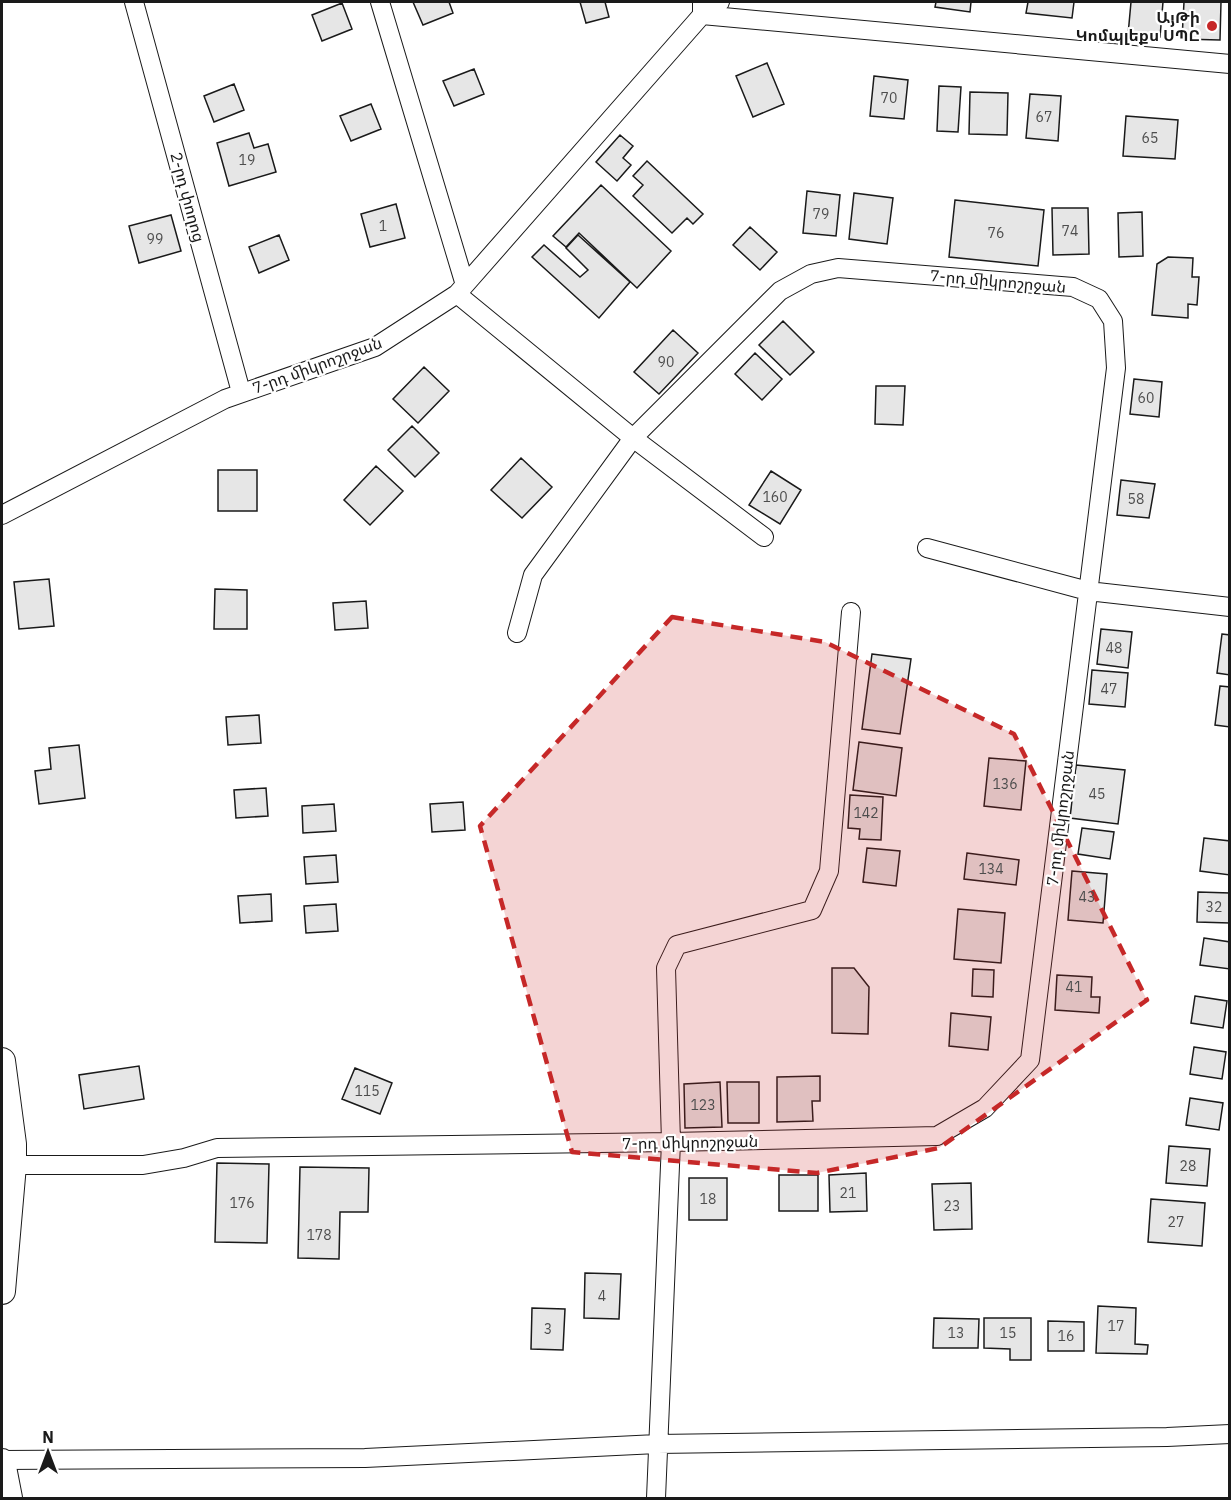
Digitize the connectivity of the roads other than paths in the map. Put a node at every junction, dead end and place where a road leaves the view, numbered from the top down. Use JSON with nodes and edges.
{"nodes":[{"id":1,"x":134,"y":2,"type":"edge"},
{"id":2,"x":380,"y":2,"type":"edge"},
{"id":3,"x":720,"y":2,"type":"edge"},
{"id":4,"x":702,"y":8,"type":"edge"},
{"id":5,"x":1230,"y":64,"type":"edge"},
{"id":6,"x":461,"y":289,"type":"junction"},
{"id":7,"x":242,"y":392,"type":"junction"},
{"id":8,"x":633,"y":438,"type":"junction"},
{"id":9,"x":2,"y":515,"type":"edge"},
{"id":10,"x":764,"y":537,"type":"dead end"},
{"id":11,"x":927,"y":548,"type":"dead end"},
{"id":12,"x":1088,"y":591,"type":"junction"},
{"id":13,"x":1230,"y":607,"type":"edge"},
{"id":14,"x":851,"y":612,"type":"dead end"},
{"id":15,"x":517,"y":633,"type":"dead end"},
{"id":16,"x":2,"y":1061,"type":"edge"},
{"id":17,"x":671,"y":1143,"type":"junction"},
{"id":18,"x":9,"y":1152,"type":"edge"},
{"id":19,"x":2,"y":1291,"type":"edge"},
{"id":20,"x":1230,"y":1434,"type":"edge"},
{"id":21,"x":657,"y":1444,"type":"junction"},
{"id":22,"x":2,"y":1461,"type":"edge"},
{"id":23,"x":9,"y":1498,"type":"edge"},
{"id":24,"x":656,"y":1498,"type":"edge"}],
"edges":[{"from":1,"to":7,"type":"street","name":"2-րդ փողոց"},
{"from":2,"to":6,"type":"street"},
{"from":3,"to":4,"type":"street","name":"7-րդ միկրոշրջան"},
{"from":4,"to":5,"type":"street"},
{"from":4,"to":6,"type":"street","name":"7-րդ միկրոշրջան"},
{"from":6,"to":7,"type":"street","name":"7-րդ միկրոշրջան"},
{"from":6,"to":8,"type":"street"},
{"from":7,"to":9,"type":"street","name":"7-րդ միկրոշրջան"},
{"from":8,"to":10,"type":"street"},
{"from":8,"to":12,"type":"street","name":"7-րդ միկրոշրջան"},
{"from":8,"to":15,"type":"street","name":"7-րդ միկրոշրջան"},
{"from":11,"to":12,"type":"street"},
{"from":12,"to":13,"type":"street"},
{"from":12,"to":17,"type":"street","name":"7-րդ միկրոշրջան"},
{"from":14,"to":17,"type":"street"},
{"from":16,"to":18,"type":"main road"},
{"from":17,"to":18,"type":"street","name":"7-րդ միկրոշրջան"},
{"from":17,"to":21,"type":"street"},
{"from":18,"to":19,"type":"main road"},
{"from":20,"to":21,"type":"street"},
{"from":21,"to":22,"type":"street"},
{"from":21,"to":24,"type":"street"},
{"from":22,"to":23,"type":"main road"}]}
